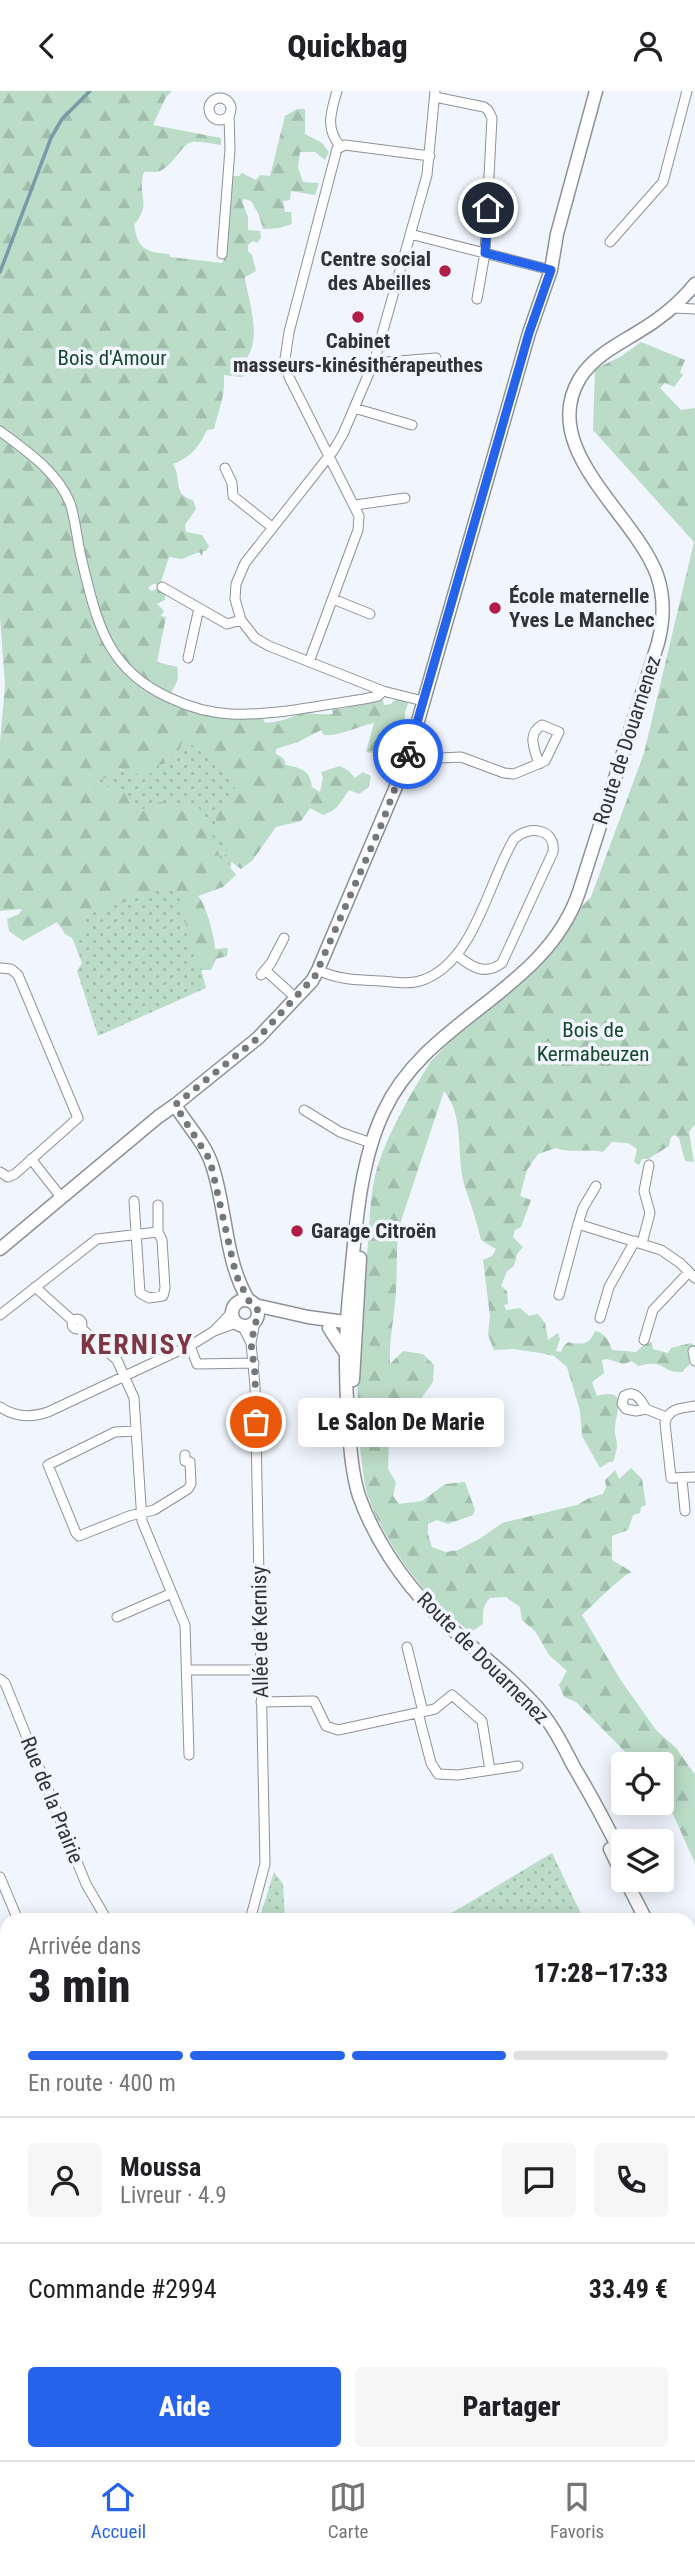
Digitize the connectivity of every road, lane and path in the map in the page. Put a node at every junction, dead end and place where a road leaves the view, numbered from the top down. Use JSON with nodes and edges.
{"nodes":[{"id":1,"x":337,"y":91,"type":"edge"},
{"id":2,"x":596,"y":91,"type":"edge"},
{"id":3,"x":687,"y":91,"type":"edge"},
{"id":4,"x":435,"y":94,"type":"edge"},
{"id":5,"x":222,"y":95,"type":"edge"},
{"id":6,"x":229,"y":115,"type":"junction"},
{"id":7,"x":340,"y":146,"type":"junction"},
{"id":8,"x":430,"y":156,"type":"junction"},
{"id":9,"x":410,"y":234,"type":"junction"},
{"id":10,"x":610,"y":242,"type":"dead end"},
{"id":11,"x":485,"y":253,"type":"junction"},
{"id":12,"x":222,"y":254,"type":"dead end"},
{"id":13,"x":551,"y":270,"type":"junction"},
{"id":14,"x":695,"y":284,"type":"edge"},
{"id":15,"x":477,"y":299,"type":"dead end"},
{"id":16,"x":674,"y":308,"type":"junction"},
{"id":17,"x":695,"y":309,"type":"edge"},
{"id":18,"x":436,"y":358,"type":"dead end"},
{"id":19,"x":375,"y":359,"type":"junction"},
{"id":20,"x":354,"y":408,"type":"junction"},
{"id":21,"x":412,"y":425,"type":"dead end"},
{"id":22,"x":0,"y":431,"type":"edge"},
{"id":23,"x":328,"y":457,"type":"junction"},
{"id":24,"x":225,"y":468,"type":"dead end"},
{"id":25,"x":405,"y":498,"type":"dead end"},
{"id":26,"x":355,"y":505,"type":"junction"},
{"id":27,"x":272,"y":527,"type":"junction"},
{"id":28,"x":162,"y":587,"type":"dead end"},
{"id":29,"x":333,"y":599,"type":"junction"},
{"id":30,"x":199,"y":608,"type":"junction"},
{"id":31,"x":370,"y":614,"type":"dead end"},
{"id":32,"x":241,"y":620,"type":"junction"},
{"id":33,"x":188,"y":658,"type":"dead end"},
{"id":34,"x":309,"y":662,"type":"junction"},
{"id":35,"x":383,"y":691,"type":"junction"},
{"id":36,"x":422,"y":701,"type":"junction"},
{"id":37,"x":408,"y":756,"type":"junction"},
{"id":38,"x":539,"y":764,"type":"dead end"},
{"id":39,"x":284,"y":938,"type":"dead end"},
{"id":40,"x":457,"y":955,"type":"junction"},
{"id":41,"x":0,"y":968,"type":"edge"},
{"id":42,"x":318,"y":970,"type":"junction"},
{"id":43,"x":296,"y":998,"type":"junction"},
{"id":44,"x":175,"y":1105,"type":"junction"},
{"id":45,"x":304,"y":1110,"type":"dead end"},
{"id":46,"x":371,"y":1143,"type":"junction"},
{"id":47,"x":31,"y":1159,"type":"junction"},
{"id":48,"x":649,"y":1165,"type":"dead end"},
{"id":49,"x":0,"y":1172,"type":"edge"},
{"id":50,"x":596,"y":1186,"type":"dead end"},
{"id":51,"x":362,"y":1194,"type":"junction"},
{"id":52,"x":61,"y":1197,"type":"junction"},
{"id":53,"x":134,"y":1201,"type":"dead end"},
{"id":54,"x":158,"y":1205,"type":"dead end"},
{"id":55,"x":578,"y":1224,"type":"junction"},
{"id":56,"x":159,"y":1232,"type":"junction"},
{"id":57,"x":136,"y":1234,"type":"junction"},
{"id":58,"x":638,"y":1242,"type":"junction"},
{"id":59,"x":0,"y":1249,"type":"edge"},
{"id":60,"x":692,"y":1275,"type":"edge"},
{"id":61,"x":35,"y":1287,"type":"junction"},
{"id":62,"x":559,"y":1295,"type":"dead end"},
{"id":63,"x":348,"y":1303,"type":"junction"},
{"id":64,"x":245,"y":1314,"type":"junction"},
{"id":65,"x":0,"y":1315,"type":"edge"},
{"id":66,"x":600,"y":1318,"type":"dead end"},
{"id":67,"x":326,"y":1323,"type":"junction"},
{"id":68,"x":351,"y":1329,"type":"junction"},
{"id":69,"x":644,"y":1340,"type":"dead end"},
{"id":70,"x":192,"y":1351,"type":"dead end"},
{"id":71,"x":344,"y":1352,"type":"junction"},
{"id":72,"x":254,"y":1363,"type":"junction"},
{"id":73,"x":125,"y":1376,"type":"junction"},
{"id":74,"x":695,"y":1406,"type":"edge"},
{"id":75,"x":0,"y":1407,"type":"edge"},
{"id":76,"x":646,"y":1409,"type":"dead end"},
{"id":77,"x":666,"y":1417,"type":"junction"},
{"id":78,"x":136,"y":1431,"type":"junction"},
{"id":79,"x":349,"y":1436,"type":"junction"},
{"id":80,"x":185,"y":1455,"type":"dead end"},
{"id":81,"x":695,"y":1477,"type":"edge"},
{"id":82,"x":682,"y":1479,"type":"junction"},
{"id":83,"x":685,"y":1511,"type":"dead end"},
{"id":84,"x":140,"y":1513,"type":"junction"},
{"id":85,"x":172,"y":1593,"type":"junction"},
{"id":86,"x":117,"y":1617,"type":"dead end"},
{"id":87,"x":407,"y":1647,"type":"dead end"},
{"id":88,"x":187,"y":1670,"type":"junction"},
{"id":89,"x":261,"y":1670,"type":"junction"},
{"id":90,"x":0,"y":1679,"type":"edge"},
{"id":91,"x":261,"y":1702,"type":"junction"},
{"id":92,"x":421,"y":1712,"type":"junction"},
{"id":93,"x":189,"y":1755,"type":"dead end"},
{"id":94,"x":518,"y":1766,"type":"dead end"},
{"id":95,"x":573,"y":1766,"type":"junction"},
{"id":96,"x":490,"y":1770,"type":"junction"},
{"id":97,"x":611,"y":1834,"type":"edge"},
{"id":98,"x":611,"y":1852,"type":"edge"},
{"id":99,"x":0,"y":1877,"type":"edge"},
{"id":100,"x":631,"y":1892,"type":"edge"},
{"id":101,"x":640,"y":1892,"type":"edge"},
{"id":102,"x":15,"y":1913,"type":"edge"},
{"id":103,"x":103,"y":1913,"type":"edge"},
{"id":104,"x":252,"y":1913,"type":"edge"},
{"id":105,"x":642,"y":1913,"type":"edge"},
{"id":106,"x":650,"y":1913,"type":"edge"}],
"edges":[{"from":1,"to":7,"type":"street"},
{"from":2,"to":13,"type":"main road"},
{"from":3,"to":10,"type":"street"},
{"from":4,"to":8,"type":"street"},
{"from":4,"to":11,"type":"street"},
{"from":5,"to":6,"type":"street"},
{"from":5,"to":6,"type":"street"},
{"from":6,"to":12,"type":"street"},
{"from":7,"to":8,"type":"street"},
{"from":7,"to":23,"type":"street"},
{"from":8,"to":9,"type":"street"},
{"from":9,"to":11,"type":"street"},
{"from":9,"to":19,"type":"street"},
{"from":11,"to":13,"type":"street"},
{"from":11,"to":15,"type":"street"},
{"from":13,"to":36,"type":"main road"},
{"from":14,"to":16,"type":"main road","name":"Route de Douarnenez"},
{"from":16,"to":17,"type":"street"},
{"from":16,"to":46,"type":"main road","name":"Route de Douarnenez"},
{"from":18,"to":19,"type":"street"},
{"from":19,"to":20,"type":"street"},
{"from":20,"to":21,"type":"street"},
{"from":20,"to":23,"type":"street"},
{"from":22,"to":35,"type":"street"},
{"from":23,"to":26,"type":"street"},
{"from":23,"to":27,"type":"street"},
{"from":24,"to":27,"type":"street"},
{"from":25,"to":26,"type":"street"},
{"from":26,"to":29,"type":"street"},
{"from":27,"to":32,"type":"street"},
{"from":28,"to":30,"type":"street"},
{"from":29,"to":31,"type":"street"},
{"from":29,"to":34,"type":"street"},
{"from":30,"to":32,"type":"street"},
{"from":30,"to":33,"type":"street"},
{"from":32,"to":34,"type":"street"},
{"from":34,"to":35,"type":"street"},
{"from":35,"to":36,"type":"street"},
{"from":36,"to":37,"type":"main road"},
{"from":37,"to":38,"type":"street"},
{"from":37,"to":42,"type":"main road"},
{"from":39,"to":43,"type":"street"},
{"from":40,"to":40,"type":"street"},
{"from":40,"to":42,"type":"street"},
{"from":41,"to":47,"type":"street"},
{"from":42,"to":43,"type":"main road"},
{"from":43,"to":44,"type":"main road"},
{"from":44,"to":52,"type":"main road"},
{"from":44,"to":64,"type":"main road","name":"Allée de Kernisy"},
{"from":45,"to":46,"type":"street"},
{"from":46,"to":51,"type":"main road","name":"Route de Douarnenez"},
{"from":47,"to":49,"type":"street"},
{"from":47,"to":52,"type":"street"},
{"from":48,"to":58,"type":"street"},
{"from":50,"to":55,"type":"street"},
{"from":51,"to":63,"type":"main road","name":"Route de Douarnenez"},
{"from":51,"to":68,"type":"main road","name":"Route de Douarnenez"},
{"from":52,"to":59,"type":"main road"},
{"from":53,"to":57,"type":"street"},
{"from":54,"to":56,"type":"street"},
{"from":55,"to":58,"type":"street"},
{"from":55,"to":62,"type":"street"},
{"from":56,"to":57,"type":"street"},
{"from":56,"to":57,"type":"street"},
{"from":57,"to":61,"type":"street"},
{"from":58,"to":60,"type":"street"},
{"from":58,"to":66,"type":"street"},
{"from":60,"to":69,"type":"street"},
{"from":61,"to":65,"type":"street"},
{"from":61,"to":73,"type":"street"},
{"from":63,"to":67,"type":"main road"},
{"from":63,"to":68,"type":"main road","name":"Route de Douarnenez"},
{"from":64,"to":67,"type":"main road"},
{"from":64,"to":72,"type":"street","name":"Allée de Kernisy"},
{"from":64,"to":73,"type":"street"},
{"from":67,"to":68,"type":"main road"},
{"from":67,"to":71,"type":"main road"},
{"from":68,"to":71,"type":"main road","name":"Route de Douarnenez"},
{"from":68,"to":79,"type":"main road","name":"Route de Douarnenez"},
{"from":70,"to":72,"type":"street"},
{"from":71,"to":79,"type":"main road","name":"Route de Douarnenez"},
{"from":72,"to":89,"type":"street","name":"Allée de Kernisy"},
{"from":73,"to":75,"type":"street"},
{"from":73,"to":78,"type":"street"},
{"from":74,"to":77,"type":"street"},
{"from":76,"to":77,"type":"street"},
{"from":77,"to":82,"type":"street"},
{"from":78,"to":84,"type":"street"},
{"from":78,"to":84,"type":"street"},
{"from":79,"to":95,"type":"main road","name":"Route de Douarnenez"},
{"from":80,"to":84,"type":"street"},
{"from":81,"to":82,"type":"street"},
{"from":82,"to":83,"type":"street"},
{"from":84,"to":85,"type":"street"},
{"from":85,"to":86,"type":"street"},
{"from":85,"to":88,"type":"street"},
{"from":87,"to":92,"type":"street"},
{"from":88,"to":89,"type":"street"},
{"from":88,"to":93,"type":"street"},
{"from":89,"to":91,"type":"street","name":"Allée de Kernisy"},
{"from":90,"to":103,"type":"street","name":"Rue de la Prairie"},
{"from":91,"to":92,"type":"street"},
{"from":91,"to":104,"type":"street","name":"Allée de Kernisy"},
{"from":92,"to":96,"type":"street"},
{"from":92,"to":96,"type":"street"},
{"from":94,"to":96,"type":"street"},
{"from":95,"to":97,"type":"main road","name":"Route de Douarnenez"},
{"from":95,"to":98,"type":"main road","name":"Route de Douarnenez"},
{"from":99,"to":102,"type":"street"},
{"from":100,"to":105,"type":"main road","name":"Route de Douarnenez"},
{"from":101,"to":106,"type":"main road"}]}
